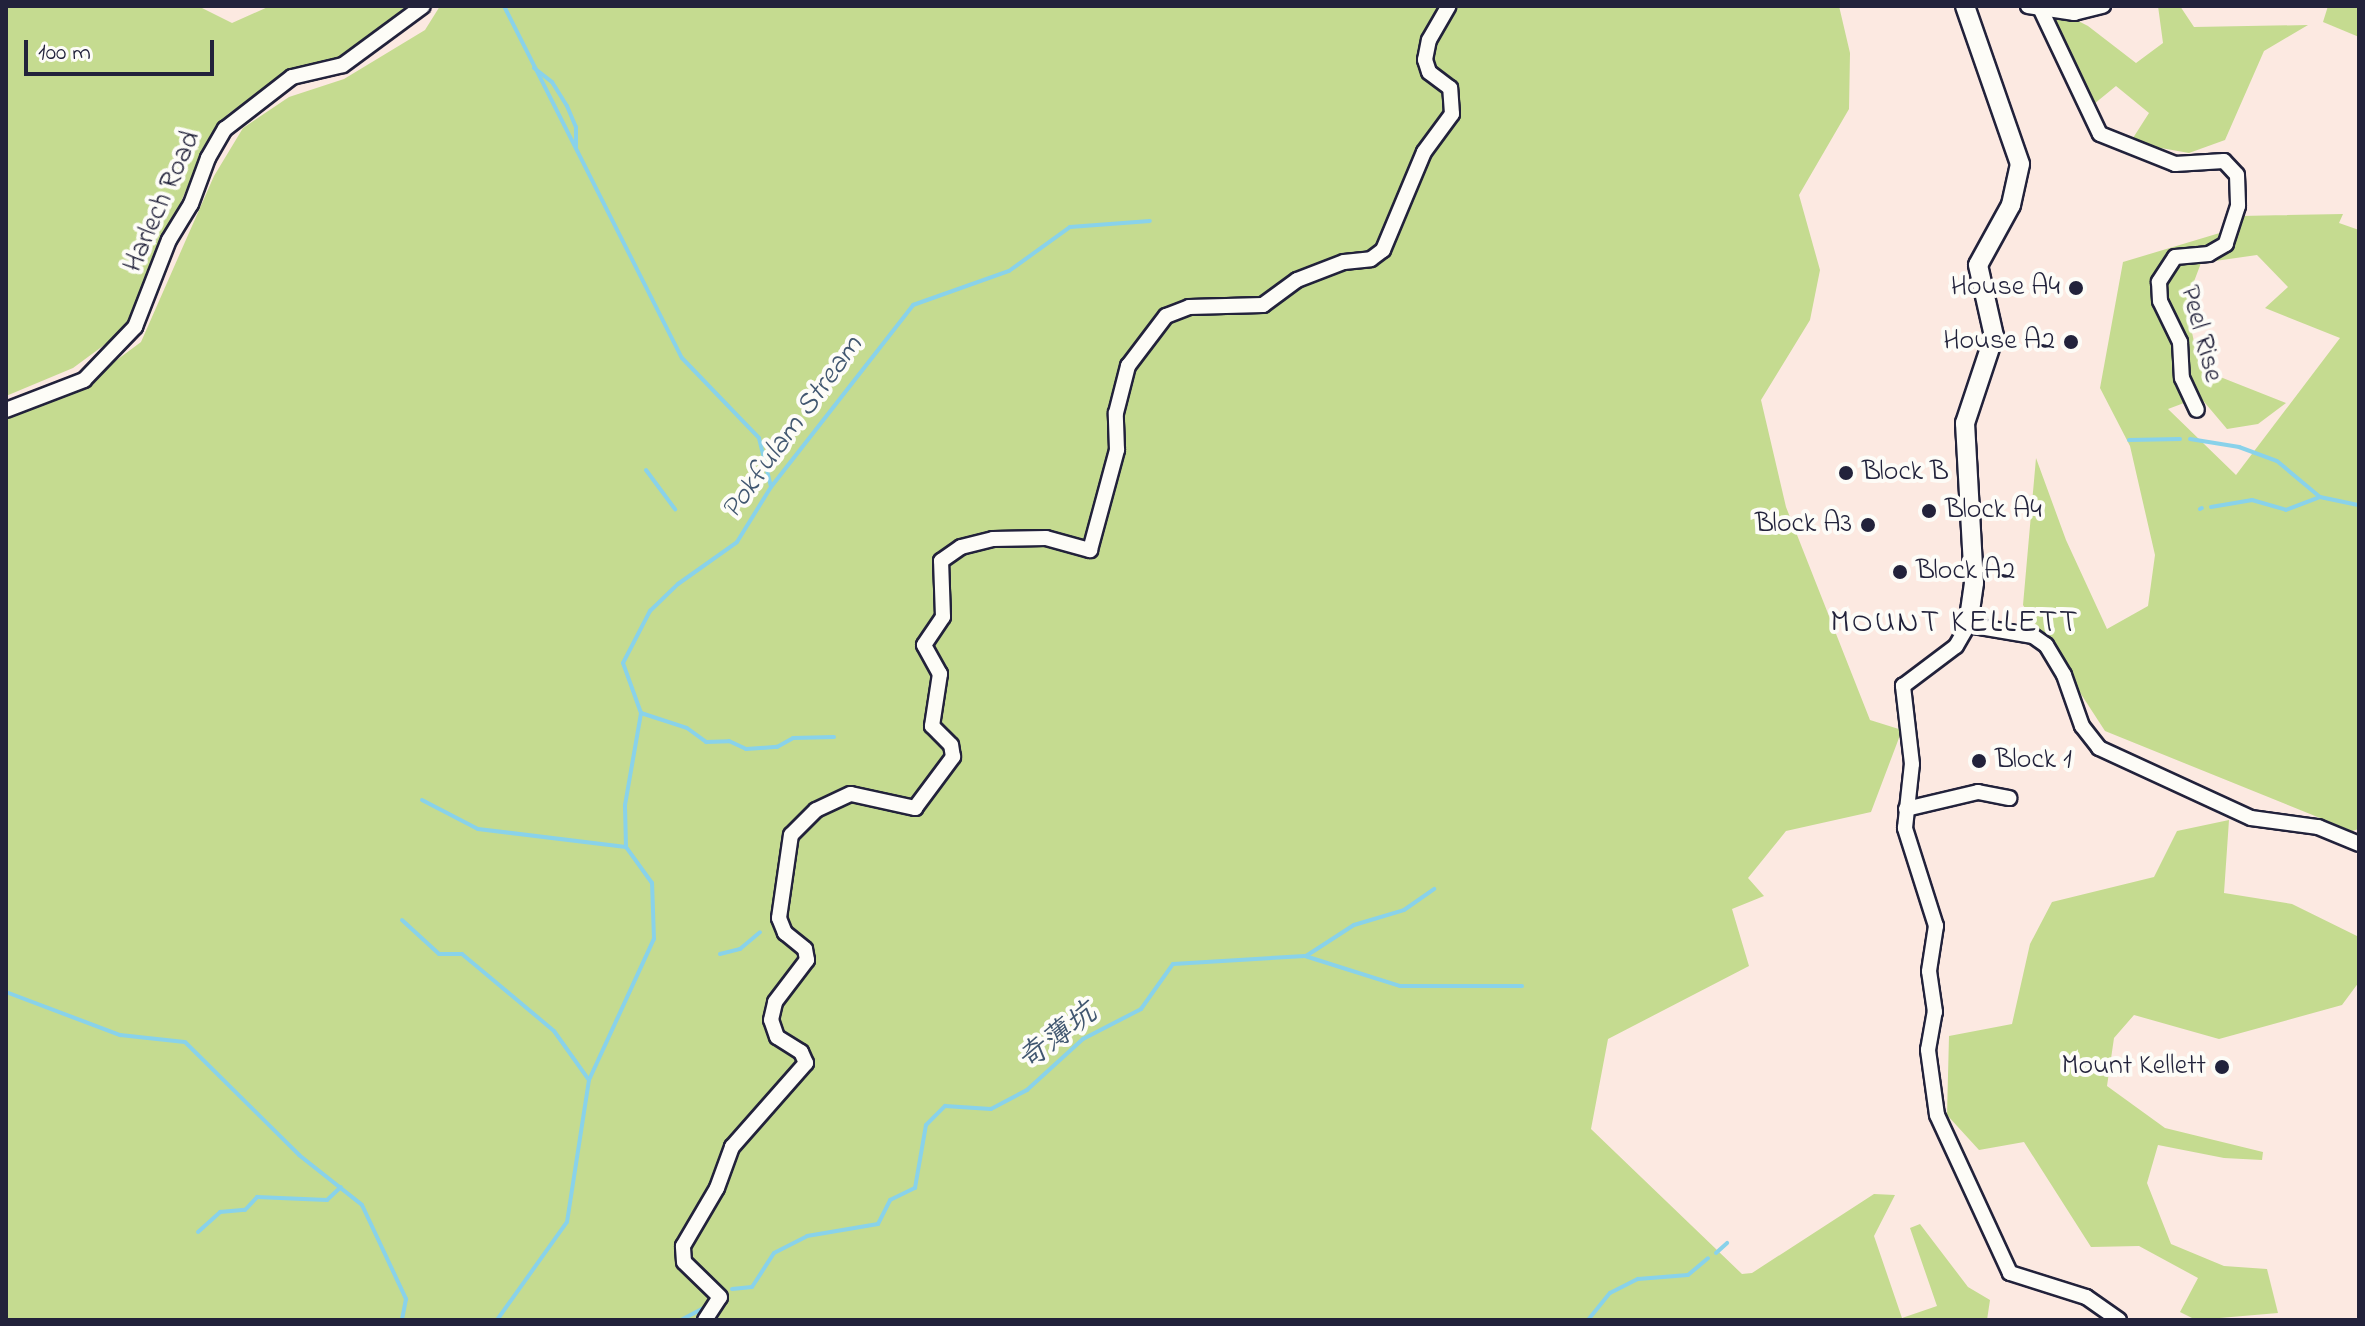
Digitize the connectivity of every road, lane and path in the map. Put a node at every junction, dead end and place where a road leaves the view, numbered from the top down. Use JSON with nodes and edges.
{"nodes":[{"id":1,"x":423,"y":6,"type":"edge"},
{"id":2,"x":1449,"y":6,"type":"edge"},
{"id":3,"x":1965,"y":6,"type":"edge"},
{"id":4,"x":2103,"y":6,"type":"edge"},
{"id":5,"x":2034,"y":8,"type":"edge"},
{"id":6,"x":6,"y":410,"type":"edge"},
{"id":7,"x":2197,"y":410,"type":"dead end"},
{"id":8,"x":1968,"y":625,"type":"junction"},
{"id":9,"x":2009,"y":798,"type":"dead end"},
{"id":10,"x":1906,"y":809,"type":"junction"},
{"id":11,"x":2359,"y":844,"type":"edge"},
{"id":12,"x":705,"y":1320,"type":"edge"},
{"id":13,"x":2119,"y":1320,"type":"edge"}],
"edges":[{"from":1,"to":6,"type":"street","name":"Harlech Road"},
{"from":2,"to":12,"type":"street"},
{"from":3,"to":8,"type":"street"},
{"from":4,"to":5,"type":"street"},
{"from":5,"to":7,"type":"street","name":"Peel Rise"},
{"from":8,"to":10,"type":"street"},
{"from":8,"to":11,"type":"street"},
{"from":9,"to":10,"type":"street"},
{"from":10,"to":13,"type":"street"}]}
